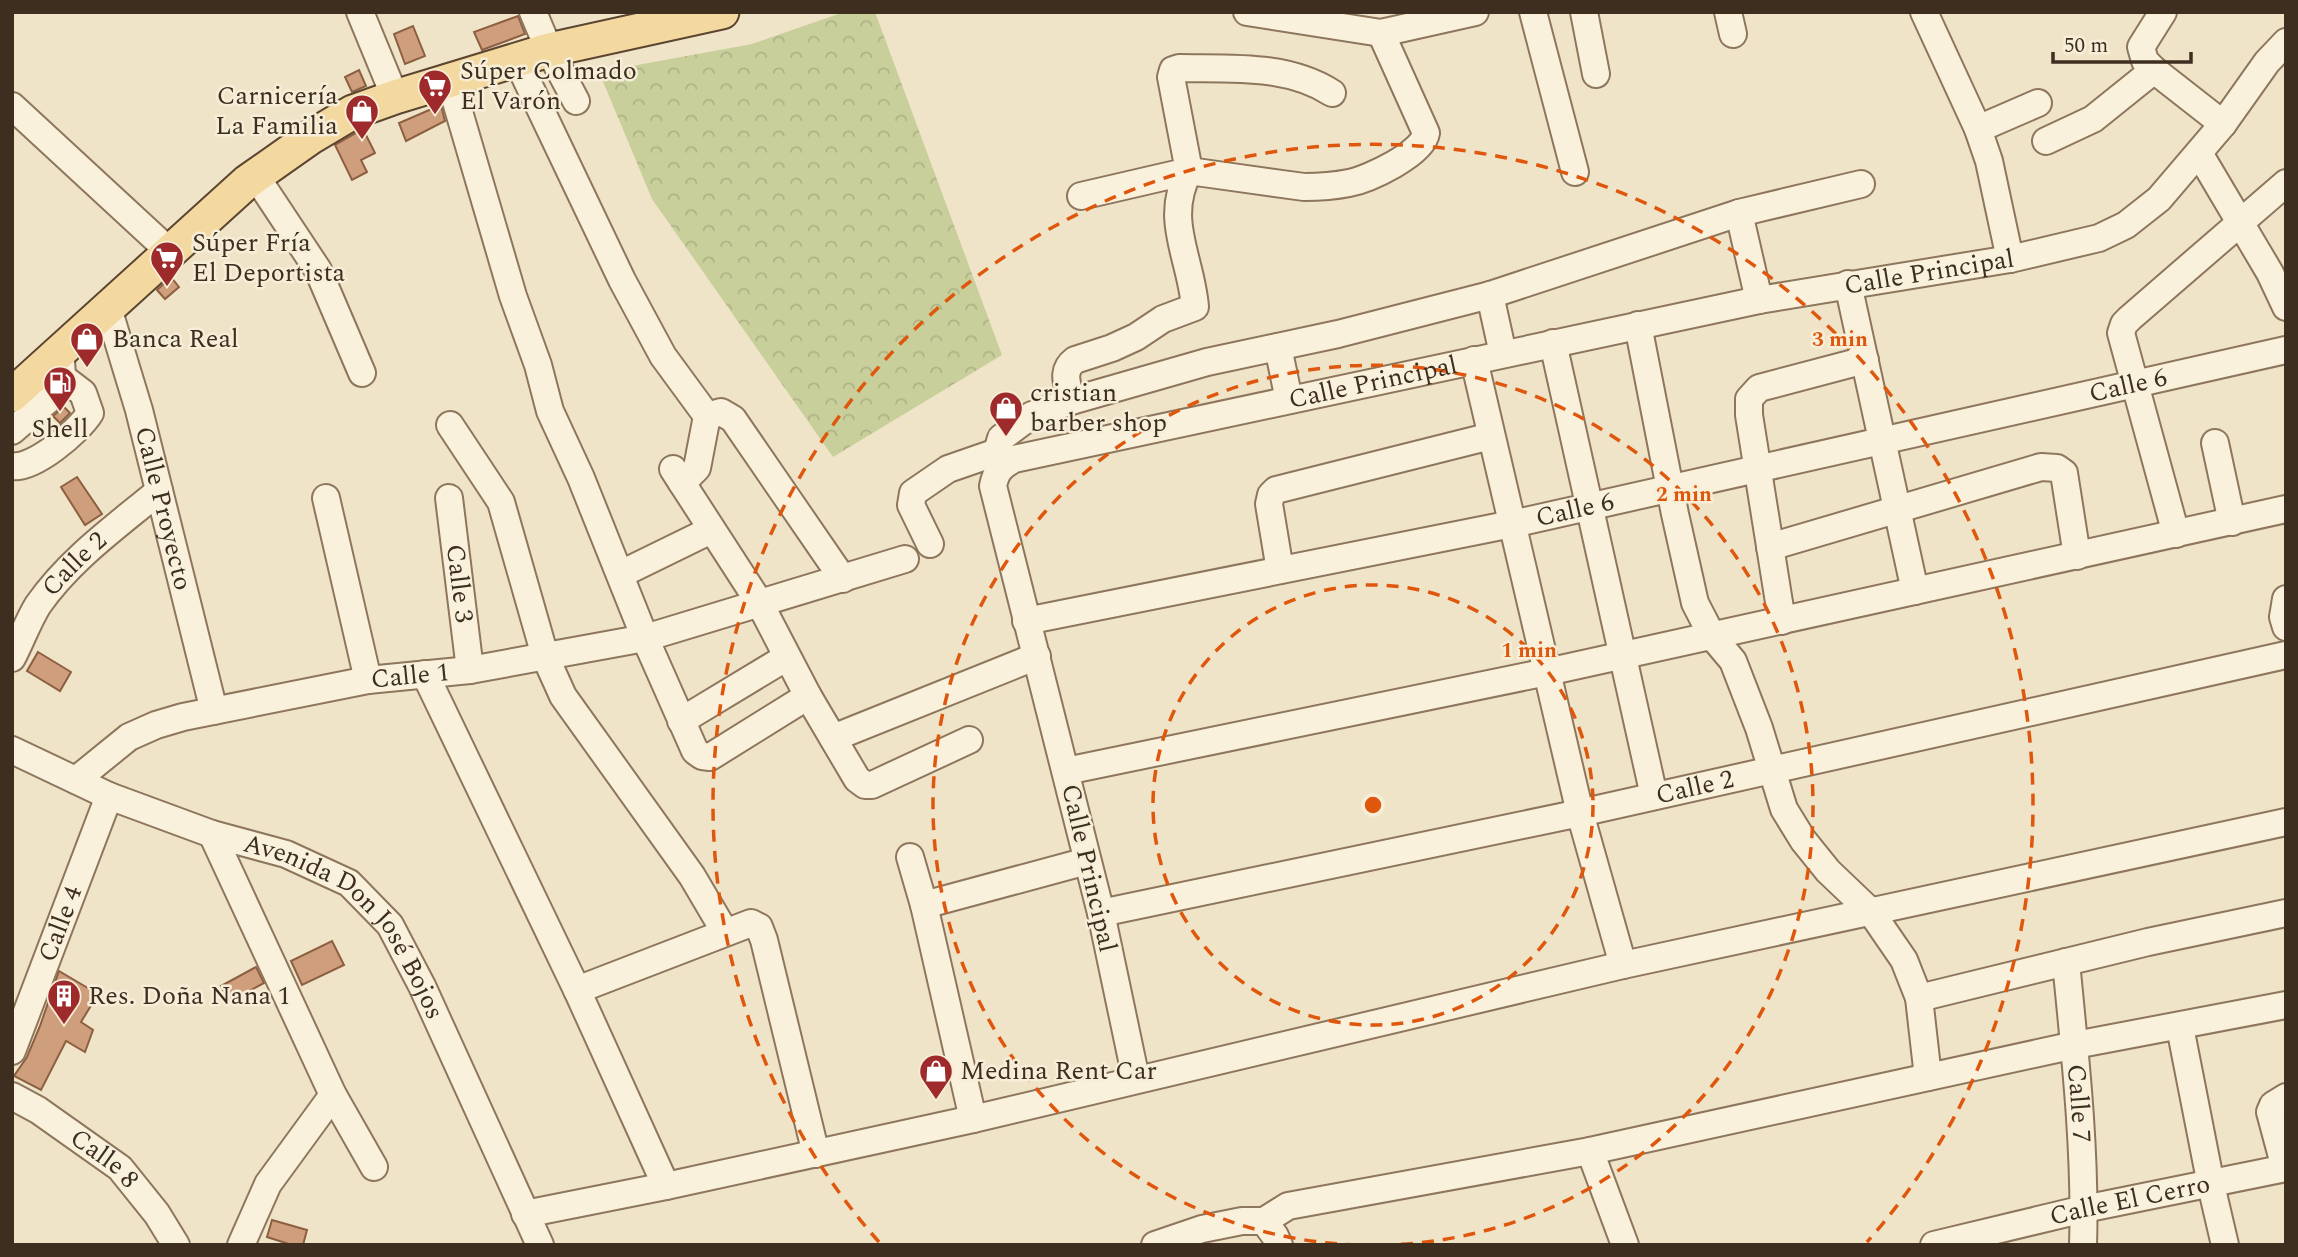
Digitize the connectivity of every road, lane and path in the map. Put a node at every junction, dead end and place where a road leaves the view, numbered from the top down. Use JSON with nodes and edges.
{"nodes":[{"id":1,"x":360,"y":12,"type":"edge"},
{"id":2,"x":533,"y":12,"type":"edge"},
{"id":3,"x":1247,"y":12,"type":"edge"},
{"id":4,"x":1475,"y":12,"type":"edge"},
{"id":5,"x":1533,"y":12,"type":"edge"},
{"id":6,"x":1584,"y":12,"type":"edge"},
{"id":7,"x":1924,"y":12,"type":"edge"},
{"id":8,"x":2163,"y":12,"type":"edge"},
{"id":9,"x":706,"y":14,"type":"edge"},
{"id":10,"x":1371,"y":25,"type":"edge"},
{"id":11,"x":2285,"y":45,"type":"edge"},
{"id":12,"x":549,"y":50,"type":"junction"},
{"id":13,"x":517,"y":60,"type":"junction"},
{"id":14,"x":2154,"y":70,"type":"junction"},
{"id":15,"x":1596,"y":74,"type":"dead end"},
{"id":16,"x":450,"y":81,"type":"junction"},
{"id":17,"x":1332,"y":93,"type":"dead end"},
{"id":18,"x":395,"y":97,"type":"junction"},
{"id":19,"x":576,"y":101,"type":"dead end"},
{"id":20,"x":2038,"y":103,"type":"dead end"},
{"id":21,"x":12,"y":106,"type":"edge"},
{"id":22,"x":2223,"y":124,"type":"junction"},
{"id":23,"x":1978,"y":129,"type":"junction"},
{"id":24,"x":2046,"y":141,"type":"dead end"},
{"id":25,"x":2199,"y":153,"type":"junction"},
{"id":26,"x":1189,"y":171,"type":"junction"},
{"id":27,"x":1574,"y":173,"type":"dead end"},
{"id":28,"x":255,"y":175,"type":"junction"},
{"id":29,"x":2286,"y":183,"type":"edge"},
{"id":30,"x":1861,"y":184,"type":"dead end"},
{"id":31,"x":1081,"y":196,"type":"dead end"},
{"id":32,"x":1739,"y":213,"type":"junction"},
{"id":33,"x":2240,"y":223,"type":"junction"},
{"id":34,"x":169,"y":251,"type":"junction"},
{"id":35,"x":2010,"y":259,"type":"junction"},
{"id":36,"x":2278,"y":267,"type":"edge"},
{"id":37,"x":1848,"y":284,"type":"junction"},
{"id":38,"x":1490,"y":295,"type":"junction"},
{"id":39,"x":1759,"y":300,"type":"junction"},
{"id":40,"x":2286,"y":307,"type":"edge"},
{"id":41,"x":108,"y":308,"type":"junction"},
{"id":42,"x":1639,"y":325,"type":"junction"},
{"id":43,"x":1553,"y":343,"type":"junction"},
{"id":44,"x":1278,"y":347,"type":"junction"},
{"id":45,"x":2286,"y":349,"type":"edge"},
{"id":46,"x":1503,"y":354,"type":"junction"},
{"id":47,"x":1474,"y":360,"type":"junction"},
{"id":48,"x":1865,"y":360,"type":"junction"},
{"id":49,"x":61,"y":364,"type":"junction"},
{"id":50,"x":362,"y":373,"type":"dead end"},
{"id":51,"x":2136,"y":383,"type":"junction"},
{"id":52,"x":12,"y":395,"type":"edge"},
{"id":53,"x":1289,"y":400,"type":"junction"},
{"id":54,"x":1071,"y":401,"type":"junction"},
{"id":55,"x":707,"y":416,"type":"junction"},
{"id":56,"x":450,"y":425,"type":"dead end"},
{"id":57,"x":12,"y":431,"type":"edge"},
{"id":58,"x":1492,"y":436,"type":"junction"},
{"id":59,"x":1882,"y":441,"type":"junction"},
{"id":60,"x":2215,"y":443,"type":"dead end"},
{"id":61,"x":998,"y":460,"type":"junction"},
{"id":62,"x":12,"y":466,"type":"edge"},
{"id":63,"x":1758,"y":468,"type":"junction"},
{"id":64,"x":1670,"y":488,"type":"junction"},
{"id":65,"x":159,"y":491,"type":"junction"},
{"id":66,"x":326,"y":498,"type":"dead end"},
{"id":67,"x":449,"y":498,"type":"dead end"},
{"id":68,"x":1590,"y":506,"type":"junction"},
{"id":69,"x":2286,"y":509,"type":"edge"},
{"id":70,"x":1898,"y":511,"type":"junction"},
{"id":71,"x":2232,"y":522,"type":"junction"},
{"id":72,"x":1512,"y":524,"type":"junction"},
{"id":73,"x":711,"y":530,"type":"junction"},
{"id":74,"x":2176,"y":534,"type":"junction"},
{"id":75,"x":930,"y":544,"type":"dead end"},
{"id":76,"x":1770,"y":547,"type":"junction"},
{"id":77,"x":2077,"y":556,"type":"junction"},
{"id":78,"x":905,"y":559,"type":"dead end"},
{"id":79,"x":1280,"y":570,"type":"junction"},
{"id":80,"x":621,"y":574,"type":"junction"},
{"id":81,"x":843,"y":579,"type":"junction"},
{"id":82,"x":1915,"y":592,"type":"junction"},
{"id":83,"x":2286,"y":599,"type":"edge"},
{"id":84,"x":759,"y":602,"type":"junction"},
{"id":85,"x":1027,"y":621,"type":"junction"},
{"id":86,"x":1782,"y":621,"type":"junction"},
{"id":87,"x":2286,"y":627,"type":"edge"},
{"id":88,"x":1712,"y":636,"type":"junction"},
{"id":89,"x":645,"y":638,"type":"junction"},
{"id":90,"x":1622,"y":654,"type":"junction"},
{"id":91,"x":2286,"y":655,"type":"edge"},
{"id":92,"x":545,"y":656,"type":"junction"},
{"id":93,"x":1037,"y":656,"type":"junction"},
{"id":94,"x":787,"y":657,"type":"junction"},
{"id":95,"x":12,"y":658,"type":"edge"},
{"id":96,"x":470,"y":670,"type":"junction"},
{"id":97,"x":1547,"y":672,"type":"junction"},
{"id":98,"x":425,"y":674,"type":"junction"},
{"id":99,"x":368,"y":680,"type":"junction"},
{"id":100,"x":808,"y":696,"type":"junction"},
{"id":101,"x":214,"y":711,"type":"junction"},
{"id":102,"x":681,"y":721,"type":"junction"},
{"id":103,"x":833,"y":738,"type":"junction"},
{"id":104,"x":969,"y":740,"type":"dead end"},
{"id":105,"x":12,"y":750,"type":"edge"},
{"id":106,"x":1772,"y":770,"type":"junction"},
{"id":107,"x":1066,"y":771,"type":"junction"},
{"id":108,"x":76,"y":780,"type":"junction"},
{"id":109,"x":109,"y":796,"type":"junction"},
{"id":110,"x":1654,"y":796,"type":"junction"},
{"id":111,"x":1580,"y":813,"type":"junction"},
{"id":112,"x":2286,"y":822,"type":"edge"},
{"id":113,"x":212,"y":834,"type":"junction"},
{"id":114,"x":910,"y":857,"type":"dead end"},
{"id":115,"x":1087,"y":861,"type":"junction"},
{"id":116,"x":924,"y":905,"type":"junction"},
{"id":117,"x":1871,"y":912,"type":"junction"},
{"id":118,"x":1101,"y":913,"type":"junction"},
{"id":119,"x":2286,"y":913,"type":"edge"},
{"id":120,"x":725,"y":932,"type":"junction"},
{"id":121,"x":2066,"y":962,"type":"junction"},
{"id":122,"x":1623,"y":965,"type":"junction"},
{"id":123,"x":577,"y":990,"type":"junction"},
{"id":124,"x":1919,"y":998,"type":"junction"},
{"id":125,"x":2286,"y":1006,"type":"edge"},
{"id":126,"x":2180,"y":1027,"type":"junction"},
{"id":127,"x":2074,"y":1045,"type":"junction"},
{"id":128,"x":12,"y":1051,"type":"edge"},
{"id":129,"x":1928,"y":1077,"type":"junction"},
{"id":130,"x":1136,"y":1079,"type":"junction"},
{"id":131,"x":332,"y":1095,"type":"junction"},
{"id":132,"x":12,"y":1096,"type":"edge"},
{"id":133,"x":2286,"y":1097,"type":"edge"},
{"id":134,"x":973,"y":1119,"type":"junction"},
{"id":135,"x":1590,"y":1151,"type":"junction"},
{"id":136,"x":816,"y":1154,"type":"junction"},
{"id":137,"x":374,"y":1167,"type":"dead end"},
{"id":138,"x":2285,"y":1168,"type":"edge"},
{"id":139,"x":2211,"y":1185,"type":"junction"},
{"id":140,"x":666,"y":1186,"type":"junction"},
{"id":141,"x":2084,"y":1209,"type":"junction"},
{"id":142,"x":525,"y":1214,"type":"junction"},
{"id":143,"x":1264,"y":1221,"type":"junction"},
{"id":144,"x":176,"y":1245,"type":"edge"},
{"id":145,"x":241,"y":1245,"type":"edge"},
{"id":146,"x":540,"y":1245,"type":"edge"},
{"id":147,"x":1155,"y":1245,"type":"edge"},
{"id":148,"x":1279,"y":1245,"type":"edge"},
{"id":149,"x":1625,"y":1245,"type":"edge"},
{"id":150,"x":1934,"y":1245,"type":"edge"},
{"id":151,"x":2082,"y":1245,"type":"edge"},
{"id":152,"x":2225,"y":1245,"type":"edge"}],
"edges":[{"from":1,"to":18,"type":"street"},
{"from":2,"to":12,"type":"street"},
{"from":3,"to":10,"type":"street"},
{"from":4,"to":10,"type":"street"},
{"from":5,"to":27,"type":"street"},
{"from":6,"to":15,"type":"street"},
{"from":7,"to":23,"type":"street"},
{"from":8,"to":14,"type":"street"},
{"from":9,"to":12,"type":"main road"},
{"from":10,"to":26,"type":"street"},
{"from":11,"to":22,"type":"street","name":"Calle Principal"},
{"from":12,"to":13,"type":"main road"},
{"from":12,"to":19,"type":"street"},
{"from":13,"to":16,"type":"main road"},
{"from":13,"to":55,"type":"street"},
{"from":14,"to":22,"type":"street"},
{"from":14,"to":24,"type":"street"},
{"from":16,"to":18,"type":"main road"},
{"from":16,"to":80,"type":"street"},
{"from":17,"to":26,"type":"street"},
{"from":18,"to":28,"type":"main road"},
{"from":20,"to":23,"type":"street"},
{"from":21,"to":34,"type":"street"},
{"from":22,"to":25,"type":"street","name":"Calle Principal"},
{"from":23,"to":35,"type":"street"},
{"from":25,"to":33,"type":"street"},
{"from":25,"to":35,"type":"street","name":"Calle Principal"},
{"from":26,"to":31,"type":"street"},
{"from":26,"to":54,"type":"street"},
{"from":28,"to":34,"type":"main road"},
{"from":28,"to":50,"type":"street"},
{"from":29,"to":33,"type":"street"},
{"from":30,"to":32,"type":"street"},
{"from":32,"to":38,"type":"street"},
{"from":32,"to":39,"type":"street"},
{"from":33,"to":36,"type":"street"},
{"from":33,"to":51,"type":"street"},
{"from":34,"to":41,"type":"main road"},
{"from":35,"to":37,"type":"street","name":"Calle Principal"},
{"from":36,"to":40,"type":"street"},
{"from":37,"to":39,"type":"street","name":"Calle Principal"},
{"from":37,"to":48,"type":"street"},
{"from":38,"to":44,"type":"street"},
{"from":38,"to":46,"type":"street"},
{"from":39,"to":42,"type":"street","name":"Calle Principal"},
{"from":41,"to":49,"type":"main road"},
{"from":41,"to":65,"type":"street","name":"Calle Proyecto"},
{"from":42,"to":43,"type":"street","name":"Calle Principal"},
{"from":42,"to":64,"type":"street"},
{"from":43,"to":46,"type":"street","name":"Calle Principal"},
{"from":43,"to":68,"type":"street"},
{"from":44,"to":53,"type":"street"},
{"from":44,"to":54,"type":"street"},
{"from":45,"to":51,"type":"street","name":"Calle 6"},
{"from":46,"to":47,"type":"street","name":"Calle Principal"},
{"from":47,"to":53,"type":"street","name":"Calle Principal"},
{"from":47,"to":58,"type":"street"},
{"from":48,"to":59,"type":"street"},
{"from":48,"to":63,"type":"street"},
{"from":49,"to":52,"type":"main road"},
{"from":49,"to":57,"type":"street"},
{"from":49,"to":62,"type":"street"},
{"from":51,"to":59,"type":"street","name":"Calle 6"},
{"from":51,"to":74,"type":"street"},
{"from":53,"to":61,"type":"street","name":"Calle Principal"},
{"from":54,"to":61,"type":"street"},
{"from":55,"to":73,"type":"street"},
{"from":55,"to":81,"type":"street"},
{"from":56,"to":92,"type":"street"},
{"from":58,"to":72,"type":"street"},
{"from":58,"to":79,"type":"street"},
{"from":59,"to":63,"type":"street","name":"Calle 6"},
{"from":59,"to":70,"type":"street"},
{"from":60,"to":71,"type":"street"},
{"from":61,"to":75,"type":"street"},
{"from":61,"to":85,"type":"street","name":"Calle Principal"},
{"from":63,"to":64,"type":"street","name":"Calle 6"},
{"from":63,"to":76,"type":"street"},
{"from":64,"to":68,"type":"street","name":"Calle 6"},
{"from":64,"to":88,"type":"street"},
{"from":65,"to":95,"type":"street","name":"Calle 2"},
{"from":65,"to":101,"type":"street","name":"Calle Proyecto"},
{"from":66,"to":99,"type":"street"},
{"from":67,"to":96,"type":"street","name":"Calle 3"},
{"from":68,"to":72,"type":"street","name":"Calle 6"},
{"from":68,"to":90,"type":"street"},
{"from":69,"to":71,"type":"street"},
{"from":70,"to":76,"type":"street"},
{"from":70,"to":77,"type":"street"},
{"from":70,"to":82,"type":"street"},
{"from":71,"to":74,"type":"street"},
{"from":72,"to":79,"type":"street","name":"Calle 6"},
{"from":72,"to":97,"type":"street"},
{"from":73,"to":80,"type":"street"},
{"from":73,"to":84,"type":"street"},
{"from":74,"to":77,"type":"street"},
{"from":76,"to":86,"type":"street"},
{"from":77,"to":82,"type":"street"},
{"from":78,"to":81,"type":"street","name":"Calle 1"},
{"from":79,"to":85,"type":"street","name":"Calle 6"},
{"from":80,"to":89,"type":"street"},
{"from":81,"to":84,"type":"street","name":"Calle 1"},
{"from":82,"to":86,"type":"street"},
{"from":83,"to":87,"type":"street"},
{"from":84,"to":89,"type":"street","name":"Calle 1"},
{"from":84,"to":94,"type":"street"},
{"from":85,"to":93,"type":"street","name":"Calle Principal"},
{"from":86,"to":88,"type":"street"},
{"from":88,"to":90,"type":"street"},
{"from":88,"to":106,"type":"street"},
{"from":89,"to":92,"type":"street","name":"Calle 1"},
{"from":89,"to":102,"type":"street"},
{"from":90,"to":97,"type":"street"},
{"from":90,"to":110,"type":"street"},
{"from":91,"to":106,"type":"street","name":"Calle 2"},
{"from":92,"to":96,"type":"street","name":"Calle 1"},
{"from":92,"to":120,"type":"street"},
{"from":93,"to":103,"type":"street"},
{"from":93,"to":107,"type":"street","name":"Calle Principal"},
{"from":94,"to":100,"type":"street"},
{"from":94,"to":102,"type":"street"},
{"from":96,"to":98,"type":"street","name":"Calle 1"},
{"from":97,"to":107,"type":"street"},
{"from":97,"to":111,"type":"street"},
{"from":98,"to":99,"type":"street","name":"Calle 1"},
{"from":98,"to":123,"type":"street"},
{"from":99,"to":101,"type":"street","name":"Calle 1"},
{"from":100,"to":102,"type":"street"},
{"from":100,"to":103,"type":"street"},
{"from":101,"to":108,"type":"street","name":"Calle 1"},
{"from":103,"to":104,"type":"street"},
{"from":105,"to":108,"type":"street","name":"Avenida Don José Bojos"},
{"from":106,"to":110,"type":"street","name":"Calle 2"},
{"from":106,"to":117,"type":"street"},
{"from":107,"to":115,"type":"street","name":"Calle Principal"},
{"from":108,"to":109,"type":"street","name":"Avenida Don José Bojos"},
{"from":109,"to":113,"type":"street","name":"Avenida Don José Bojos"},
{"from":109,"to":128,"type":"street","name":"Calle 4"},
{"from":110,"to":111,"type":"street","name":"Calle 2"},
{"from":111,"to":118,"type":"street","name":"Calle 2"},
{"from":111,"to":122,"type":"street"},
{"from":112,"to":117,"type":"street"},
{"from":113,"to":131,"type":"street"},
{"from":113,"to":142,"type":"street","name":"Avenida Don José Bojos"},
{"from":114,"to":116,"type":"street"},
{"from":115,"to":116,"type":"street"},
{"from":115,"to":118,"type":"street","name":"Calle Principal"},
{"from":116,"to":134,"type":"street"},
{"from":117,"to":122,"type":"street"},
{"from":117,"to":124,"type":"street"},
{"from":118,"to":130,"type":"street","name":"Calle Principal"},
{"from":119,"to":121,"type":"street"},
{"from":120,"to":123,"type":"street"},
{"from":120,"to":136,"type":"street"},
{"from":121,"to":124,"type":"street"},
{"from":121,"to":127,"type":"street","name":"Calle 7"},
{"from":122,"to":130,"type":"street"},
{"from":123,"to":140,"type":"street"},
{"from":124,"to":129,"type":"street"},
{"from":125,"to":126,"type":"street"},
{"from":126,"to":127,"type":"street"},
{"from":126,"to":139,"type":"street"},
{"from":127,"to":129,"type":"street"},
{"from":127,"to":141,"type":"street","name":"Calle 7"},
{"from":129,"to":135,"type":"street"},
{"from":130,"to":134,"type":"street"},
{"from":131,"to":137,"type":"street"},
{"from":131,"to":145,"type":"street"},
{"from":132,"to":144,"type":"street","name":"Calle 8"},
{"from":133,"to":138,"type":"street"},
{"from":134,"to":136,"type":"street"},
{"from":135,"to":143,"type":"street"},
{"from":135,"to":149,"type":"street"},
{"from":136,"to":140,"type":"street"},
{"from":138,"to":139,"type":"street","name":"Calle El Cerro"},
{"from":139,"to":141,"type":"street","name":"Calle El Cerro"},
{"from":139,"to":152,"type":"street"},
{"from":140,"to":142,"type":"street"},
{"from":141,"to":150,"type":"street","name":"Calle El Cerro"},
{"from":141,"to":151,"type":"street","name":"Calle 7"},
{"from":142,"to":146,"type":"street","name":"Avenida Don José Bojos"},
{"from":143,"to":147,"type":"street"},
{"from":143,"to":148,"type":"street"}]}
